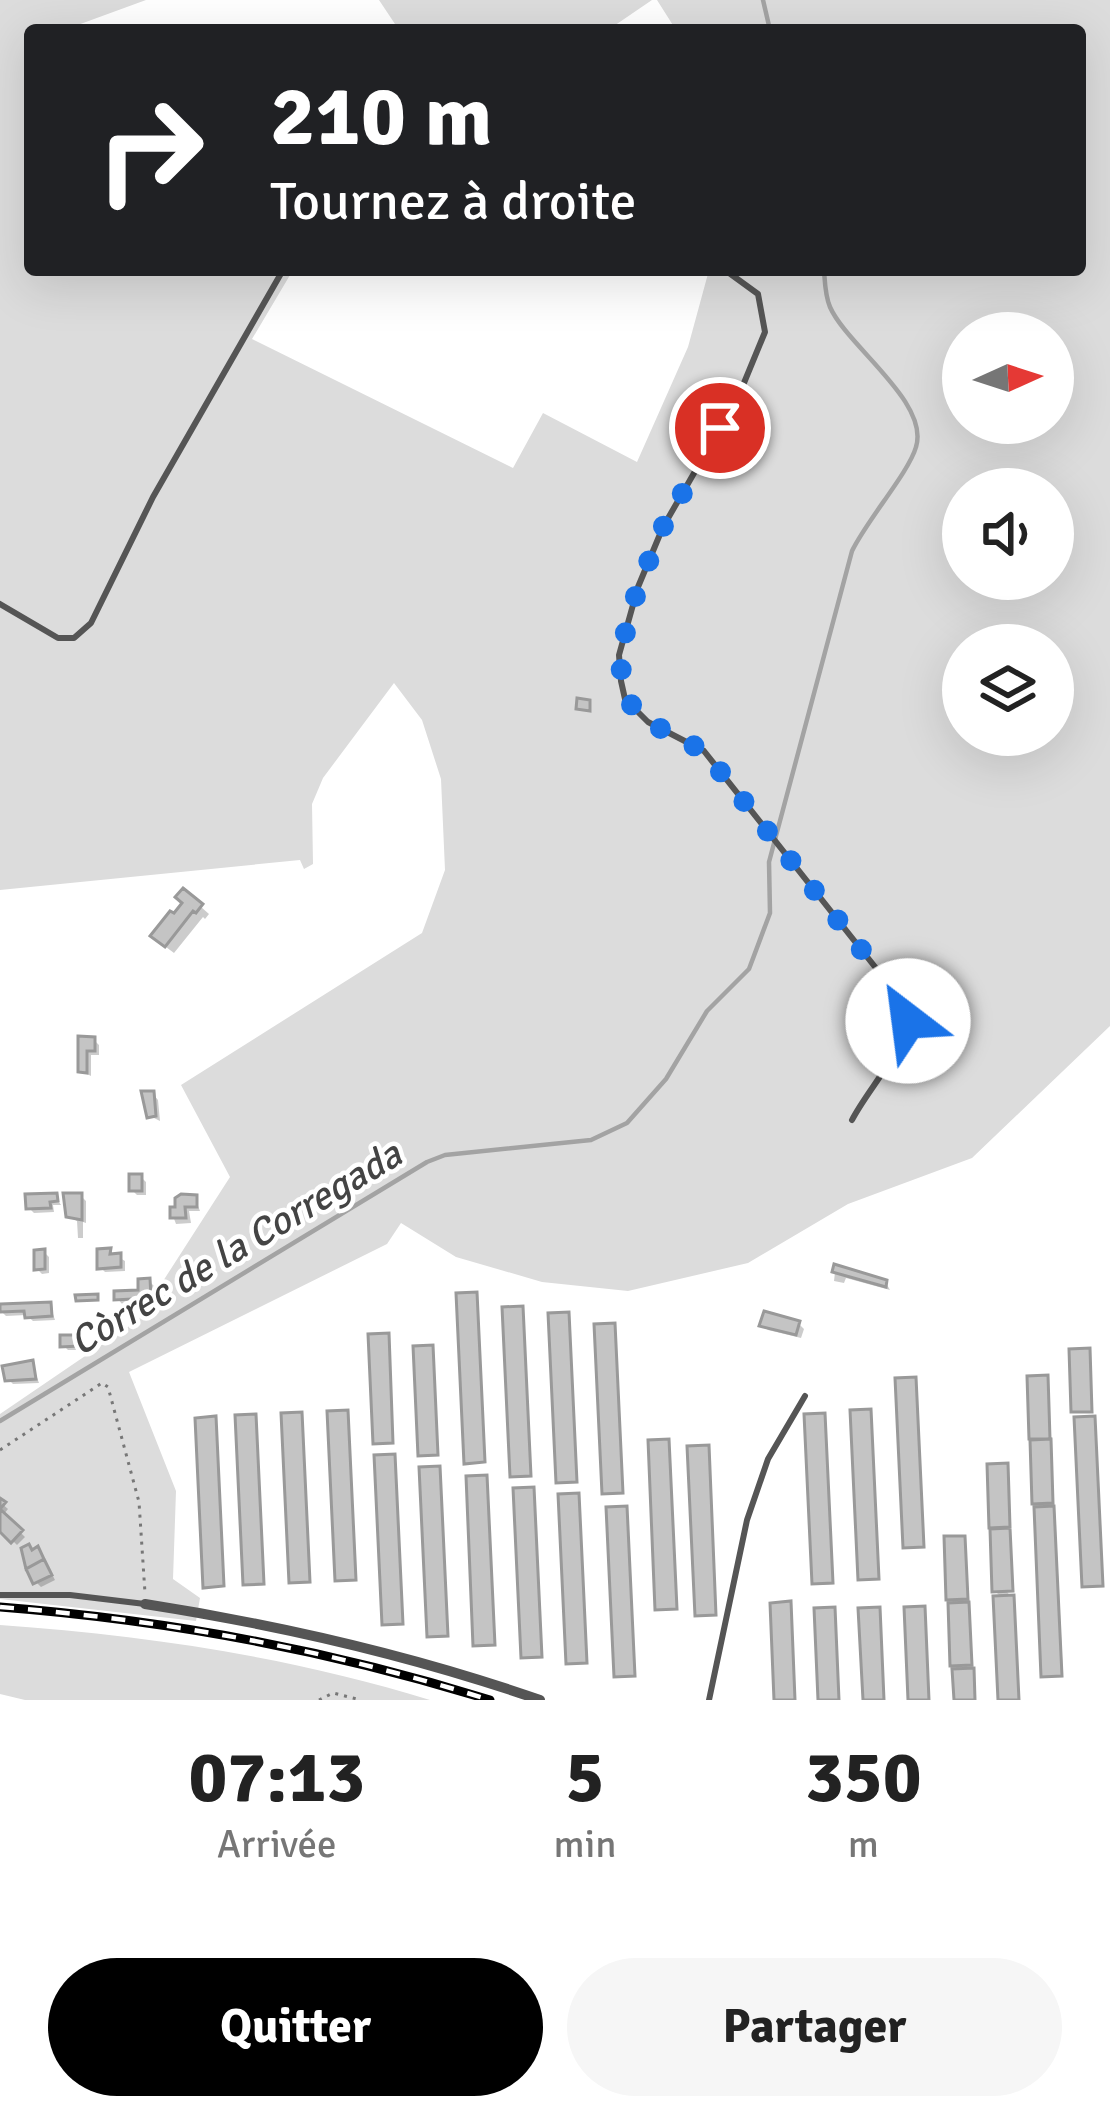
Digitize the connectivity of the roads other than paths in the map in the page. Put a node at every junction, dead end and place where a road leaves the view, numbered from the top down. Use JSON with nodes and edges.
{"nodes":[{"id":1,"x":281,"y":276,"type":"edge"},
{"id":2,"x":733,"y":276,"type":"edge"},
{"id":3,"x":0,"y":604,"type":"edge"},
{"id":4,"x":852,"y":1120,"type":"dead end"},
{"id":5,"x":805,"y":1396,"type":"dead end"},
{"id":6,"x":0,"y":1594,"type":"edge"},
{"id":7,"x":145,"y":1604,"type":"joint"},
{"id":8,"x":540,"y":1700,"type":"edge"},
{"id":9,"x":709,"y":1700,"type":"edge"}],
"edges":[{"from":1,"to":3,"type":"lane"},
{"from":2,"to":4,"type":"lane"},
{"from":5,"to":9,"type":"lane"},
{"from":6,"to":7,"type":"lane"},
{"from":7,"to":8,"type":"street"}]}
